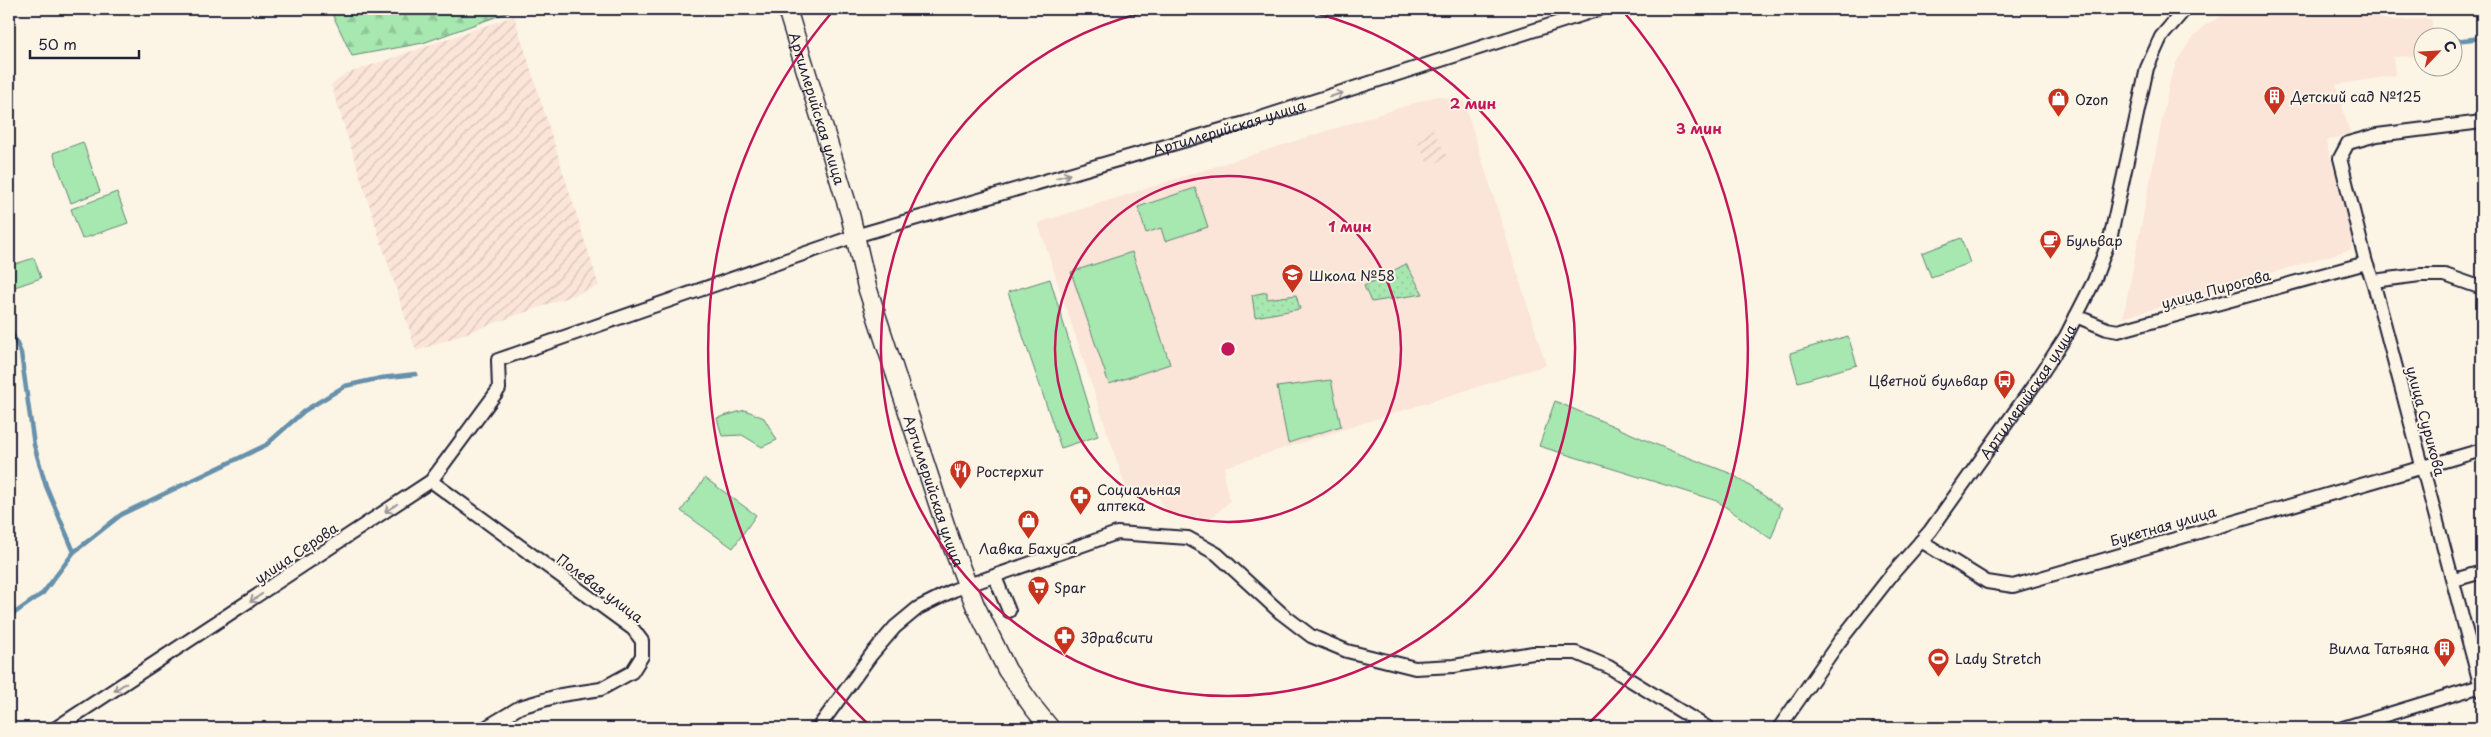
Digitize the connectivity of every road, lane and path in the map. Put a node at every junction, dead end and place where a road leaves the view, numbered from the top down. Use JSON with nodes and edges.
{"nodes":[{"id":1,"x":787,"y":9,"type":"edge"},
{"id":2,"x":1600,"y":9,"type":"edge"},
{"id":3,"x":2184,"y":9,"type":"edge"},
{"id":4,"x":2482,"y":122,"type":"edge"},
{"id":5,"x":855,"y":236,"type":"junction"},
{"id":6,"x":2366,"y":264,"type":"junction"},
{"id":7,"x":2373,"y":282,"type":"junction"},
{"id":8,"x":2482,"y":288,"type":"edge"},
{"id":9,"x":2076,"y":316,"type":"junction"},
{"id":10,"x":498,"y":360,"type":"joint"},
{"id":11,"x":2482,"y":450,"type":"edge"},
{"id":12,"x":2422,"y":468,"type":"junction"},
{"id":13,"x":432,"y":481,"type":"junction"},
{"id":14,"x":1921,"y":541,"type":"junction"},
{"id":15,"x":2482,"y":572,"type":"edge"},
{"id":16,"x":995,"y":577,"type":"junction"},
{"id":17,"x":2454,"y":580,"type":"junction"},
{"id":18,"x":967,"y":586,"type":"junction"},
{"id":19,"x":1009,"y":611,"type":"dead end"},
{"id":20,"x":2482,"y":688,"type":"edge"},
{"id":21,"x":56,"y":728,"type":"edge"},
{"id":22,"x":485,"y":728,"type":"edge"},
{"id":23,"x":818,"y":728,"type":"edge"},
{"id":24,"x":1050,"y":728,"type":"edge"},
{"id":25,"x":1708,"y":728,"type":"edge"},
{"id":26,"x":1779,"y":728,"type":"edge"},
{"id":27,"x":2343,"y":728,"type":"edge"}],
"edges":[{"from":1,"to":5,"type":"main road","name":"Артиллерийская улица"},
{"from":5,"to":2,"type":"street","name":"Артиллерийская улица","one_way":true},
{"from":3,"to":9,"type":"street","name":"Артиллерийская улица"},
{"from":4,"to":6,"type":"street","name":"улица Сурикова"},
{"from":5,"to":10,"type":"street","name":"Артиллерийская улица"},
{"from":5,"to":18,"type":"main road","name":"Артиллерийская улица"},
{"from":6,"to":7,"type":"street","name":"улица Сурикова"},
{"from":6,"to":9,"type":"street","name":"улица Пирогова"},
{"from":7,"to":8,"type":"street"},
{"from":7,"to":12,"type":"street","name":"улица Сурикова"},
{"from":9,"to":14,"type":"street","name":"Артиллерийская улица"},
{"from":10,"to":13,"type":"street","name":"улица Серова"},
{"from":11,"to":12,"type":"street","name":"Букетная улица"},
{"from":12,"to":14,"type":"street","name":"Букетная улица"},
{"from":12,"to":17,"type":"street","name":"улица Сурикова"},
{"from":13,"to":21,"type":"street","name":"улица Серова","one_way":true},
{"from":13,"to":22,"type":"street","name":"Полевая улица"},
{"from":14,"to":26,"type":"street","name":"Артиллерийская улица"},
{"from":15,"to":17,"type":"street"},
{"from":16,"to":18,"type":"street"},
{"from":16,"to":19,"type":"street"},
{"from":16,"to":25,"type":"street"},
{"from":17,"to":20,"type":"street","name":"улица Сурикова"},
{"from":18,"to":23,"type":"street"},
{"from":18,"to":24,"type":"main road","name":"Артиллерийская улица"},
{"from":20,"to":27,"type":"street"}]}
